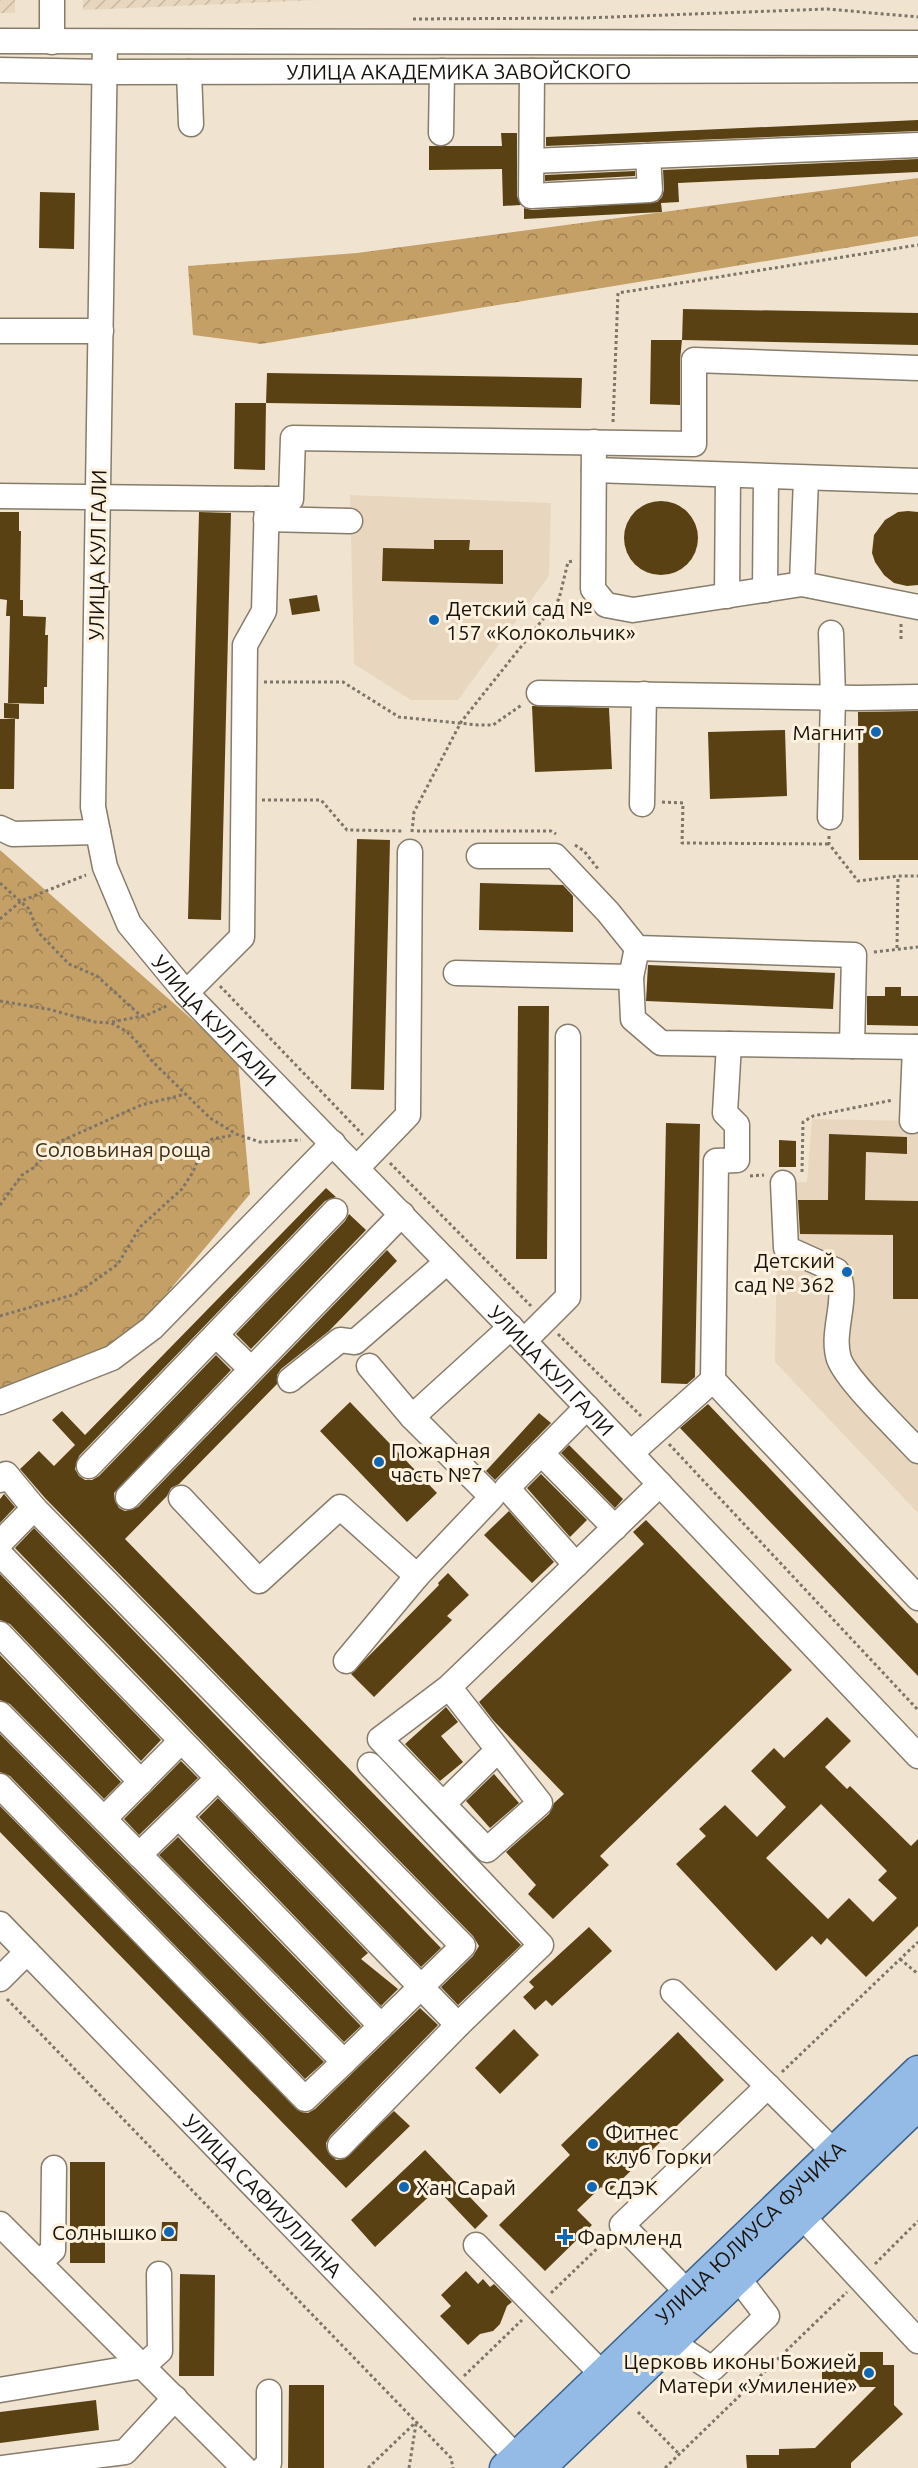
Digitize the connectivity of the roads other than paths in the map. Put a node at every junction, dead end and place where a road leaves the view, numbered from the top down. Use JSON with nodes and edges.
{"nodes":[{"id":1,"x":52,"y":0,"type":"edge"},
{"id":2,"x":0,"y":41,"type":"edge"},
{"id":3,"x":52,"y":42,"type":"junction"},
{"id":4,"x":105,"y":42,"type":"junction"},
{"id":5,"x":918,"y":43,"type":"edge"},
{"id":6,"x":0,"y":70,"type":"edge"},
{"id":7,"x":918,"y":70,"type":"edge"},
{"id":8,"x":532,"y":71,"type":"junction"},
{"id":9,"x":105,"y":72,"type":"junction"},
{"id":10,"x":189,"y":72,"type":"junction"},
{"id":11,"x":442,"y":72,"type":"junction"},
{"id":12,"x":191,"y":124,"type":"dead end"},
{"id":13,"x":441,"y":133,"type":"dead end"},
{"id":14,"x":918,"y":145,"type":"edge"},
{"id":15,"x":648,"y":156,"type":"junction"},
{"id":16,"x":532,"y":161,"type":"junction"},
{"id":17,"x":0,"y":331,"type":"edge"},
{"id":18,"x":101,"y":331,"type":"junction"},
{"id":19,"x":918,"y":368,"type":"edge"},
{"id":20,"x":603,"y":442,"type":"junction"},
{"id":21,"x":594,"y":470,"type":"junction"},
{"id":22,"x":728,"y":475,"type":"junction"},
{"id":23,"x":766,"y":477,"type":"junction"},
{"id":24,"x":806,"y":478,"type":"junction"},
{"id":25,"x":918,"y":481,"type":"edge"},
{"id":26,"x":0,"y":496,"type":"edge"},
{"id":27,"x":98,"y":497,"type":"junction"},
{"id":28,"x":267,"y":509,"type":"junction"},
{"id":29,"x":350,"y":520,"type":"dead end"},
{"id":30,"x":802,"y":584,"type":"junction"},
{"id":31,"x":765,"y":590,"type":"junction"},
{"id":32,"x":727,"y":596,"type":"junction"},
{"id":33,"x":918,"y":607,"type":"edge"},
{"id":34,"x":831,"y":633,"type":"dead end"},
{"id":35,"x":539,"y":693,"type":"road end"},
{"id":36,"x":644,"y":694,"type":"junction"},
{"id":37,"x":833,"y":697,"type":"junction"},
{"id":38,"x":918,"y":697,"type":"edge"},
{"id":39,"x":642,"y":804,"type":"road end"},
{"id":40,"x":830,"y":817,"type":"road end"},
{"id":41,"x":0,"y":828,"type":"edge"},
{"id":42,"x":98,"y":832,"type":"junction"},
{"id":43,"x":411,"y":842,"type":"road end"},
{"id":44,"x":479,"y":856,"type":"dead end"},
{"id":45,"x":638,"y":948,"type":"junction"},
{"id":46,"x":456,"y":973,"type":"dead end"},
{"id":47,"x":631,"y":977,"type":"junction"},
{"id":48,"x":186,"y":993,"type":"junction"},
{"id":49,"x":568,"y":1037,"type":"dead end"},
{"id":50,"x":729,"y":1044,"type":"junction"},
{"id":51,"x":852,"y":1046,"type":"junction"},
{"id":52,"x":917,"y":1047,"type":"edge"},
{"id":53,"x":912,"y":1121,"type":"dead end"},
{"id":54,"x":325,"y":1136,"type":"junction"},
{"id":55,"x":357,"y":1168,"type":"junction"},
{"id":56,"x":784,"y":1177,"type":"road end"},
{"id":57,"x":335,"y":1211,"type":"dead end"},
{"id":58,"x":402,"y":1214,"type":"junction"},
{"id":59,"x":447,"y":1262,"type":"junction"},
{"id":60,"x":518,"y":1334,"type":"junction"},
{"id":61,"x":216,"y":1335,"type":"junction"},
{"id":62,"x":369,"y":1366,"type":"dead end"},
{"id":63,"x":250,"y":1369,"type":"junction"},
{"id":64,"x":290,"y":1380,"type":"dead end"},
{"id":65,"x":713,"y":1380,"type":"junction"},
{"id":66,"x":0,"y":1402,"type":"edge"},
{"id":67,"x":587,"y":1407,"type":"junction"},
{"id":68,"x":412,"y":1417,"type":"junction"},
{"id":69,"x":918,"y":1451,"type":"edge"},
{"id":70,"x":541,"y":1453,"type":"junction"},
{"id":71,"x":631,"y":1453,"type":"junction"},
{"id":72,"x":89,"y":1466,"type":"dead end"},
{"id":73,"x":0,"y":1480,"type":"edge"},
{"id":74,"x":660,"y":1484,"type":"junction"},
{"id":75,"x":128,"y":1497,"type":"dead end"},
{"id":76,"x":181,"y":1498,"type":"dead end"},
{"id":77,"x":34,"y":1508,"type":"junction"},
{"id":78,"x":615,"y":1528,"type":"junction"},
{"id":79,"x":0,"y":1543,"type":"edge"},
{"id":80,"x":0,"y":1554,"type":"edge"},
{"id":81,"x":576,"y":1565,"type":"junction"},
{"id":82,"x":417,"y":1576,"type":"junction"},
{"id":83,"x":915,"y":1587,"type":"edge"},
{"id":84,"x":0,"y":1634,"type":"edge"},
{"id":85,"x":346,"y":1661,"type":"dead end"},
{"id":86,"x":449,"y":1687,"type":"junction"},
{"id":87,"x":0,"y":1714,"type":"edge"},
{"id":88,"x":181,"y":1741,"type":"junction"},
{"id":89,"x":498,"y":1750,"type":"junction"},
{"id":90,"x":918,"y":1756,"type":"edge"},
{"id":91,"x":369,"y":1765,"type":"dead end"},
{"id":92,"x":218,"y":1778,"type":"junction"},
{"id":93,"x":141,"y":1782,"type":"junction"},
{"id":94,"x":0,"y":1786,"type":"edge"},
{"id":95,"x":442,"y":1804,"type":"junction"},
{"id":96,"x":178,"y":1817,"type":"junction"},
{"id":97,"x":104,"y":1820,"type":"junction"},
{"id":98,"x":139,"y":1855,"type":"junction"},
{"id":99,"x":0,"y":1924,"type":"edge"},
{"id":100,"x":27,"y":1952,"type":"junction"},
{"id":101,"x":0,"y":1979,"type":"edge"},
{"id":102,"x":421,"y":1987,"type":"junction"},
{"id":103,"x":673,"y":1992,"type":"dead end"},
{"id":104,"x":458,"y":2025,"type":"junction"},
{"id":105,"x":381,"y":2026,"type":"junction"},
{"id":106,"x":344,"y":2062,"type":"junction"},
{"id":107,"x":918,"y":2071,"type":"edge"},
{"id":108,"x":768,"y":2086,"type":"junction"},
{"id":109,"x":918,"y":2105,"type":"edge"},
{"id":110,"x":340,"y":2146,"type":"dead end"},
{"id":111,"x":834,"y":2152,"type":"junction"},
{"id":112,"x":54,"y":2168,"type":"dead end"},
{"id":113,"x":802,"y":2216,"type":"junction"},
{"id":114,"x":0,"y":2224,"type":"edge"},
{"id":115,"x":476,"y":2246,"type":"dead end"},
{"id":116,"x":39,"y":2263,"type":"junction"},
{"id":117,"x":159,"y":2274,"type":"dead end"},
{"id":118,"x":738,"y":2278,"type":"junction"},
{"id":119,"x":688,"y":2293,"type":"junction"},
{"id":120,"x":913,"y":2326,"type":"edge"},
{"id":121,"x":671,"y":2342,"type":"junction"},
{"id":122,"x":143,"y":2366,"type":"junction"},
{"id":123,"x":603,"y":2375,"type":"junction"},
{"id":124,"x":0,"y":2390,"type":"edge"},
{"id":125,"x":269,"y":2392,"type":"dead end"},
{"id":126,"x":175,"y":2398,"type":"junction"},
{"id":127,"x":522,"y":2465,"type":"edge"},
{"id":128,"x":3,"y":2468,"type":"edge"},
{"id":129,"x":244,"y":2468,"type":"edge"},
{"id":130,"x":264,"y":2468,"type":"edge"}],
"edges":[{"from":1,"to":3,"type":"street"},
{"from":2,"to":3,"type":"street","name":"УЛИЦА АКАДЕМИКА ЗАВОЙСКОГО"},
{"from":3,"to":4,"type":"street","name":"УЛИЦА АКАДЕМИКА ЗАВОЙСКОГО"},
{"from":4,"to":5,"type":"street","name":"УЛИЦА АКАДЕМИКА ЗАВОЙСКОГО"},
{"from":4,"to":9,"type":"street","name":"УЛИЦА КУЛ ГАЛИ"},
{"from":6,"to":9,"type":"street","name":"УЛИЦА АКАДЕМИКА ЗАВОЙСКОГО"},
{"from":7,"to":8,"type":"street","name":"УЛИЦА АКАДЕМИКА ЗАВОЙСКОГО"},
{"from":8,"to":11,"type":"street","name":"УЛИЦА АКАДЕМИКА ЗАВОЙСКОГО"},
{"from":8,"to":16,"type":"street"},
{"from":9,"to":10,"type":"street","name":"УЛИЦА АКАДЕМИКА ЗАВОЙСКОГО"},
{"from":9,"to":18,"type":"street","name":"УЛИЦА КУЛ ГАЛИ"},
{"from":10,"to":11,"type":"street","name":"УЛИЦА АКАДЕМИКА ЗАВОЙСКОГО"},
{"from":10,"to":12,"type":"street"},
{"from":11,"to":13,"type":"street"},
{"from":14,"to":15,"type":"street"},
{"from":15,"to":16,"type":"street"},
{"from":15,"to":16,"type":"street"},
{"from":17,"to":18,"type":"street"},
{"from":18,"to":27,"type":"street","name":"УЛИЦА КУЛ ГАЛИ"},
{"from":19,"to":20,"type":"street"},
{"from":20,"to":21,"type":"street"},
{"from":20,"to":28,"type":"street"},
{"from":21,"to":22,"type":"street"},
{"from":21,"to":32,"type":"street"},
{"from":22,"to":23,"type":"street"},
{"from":22,"to":32,"type":"street"},
{"from":23,"to":24,"type":"street"},
{"from":23,"to":31,"type":"street"},
{"from":24,"to":25,"type":"street"},
{"from":24,"to":30,"type":"street"},
{"from":26,"to":27,"type":"street"},
{"from":27,"to":28,"type":"street"},
{"from":27,"to":42,"type":"street","name":"УЛИЦА КУЛ ГАЛИ"},
{"from":28,"to":29,"type":"street"},
{"from":28,"to":48,"type":"street"},
{"from":30,"to":31,"type":"street"},
{"from":30,"to":33,"type":"street"},
{"from":31,"to":32,"type":"street"},
{"from":34,"to":37,"type":"street"},
{"from":35,"to":36,"type":"street"},
{"from":36,"to":37,"type":"street"},
{"from":36,"to":39,"type":"street"},
{"from":37,"to":38,"type":"street"},
{"from":37,"to":40,"type":"street"},
{"from":41,"to":42,"type":"street"},
{"from":42,"to":48,"type":"street","name":"УЛИЦА КУЛ ГАЛИ"},
{"from":43,"to":55,"type":"street"},
{"from":44,"to":45,"type":"street"},
{"from":45,"to":47,"type":"street"},
{"from":45,"to":51,"type":"street"},
{"from":46,"to":47,"type":"street"},
{"from":47,"to":50,"type":"street"},
{"from":48,"to":54,"type":"street","name":"УЛИЦА КУЛ ГАЛИ"},
{"from":49,"to":60,"type":"street"},
{"from":50,"to":51,"type":"street"},
{"from":50,"to":65,"type":"street"},
{"from":51,"to":52,"type":"street"},
{"from":52,"to":53,"type":"street"},
{"from":54,"to":55,"type":"street","name":"УЛИЦА КУЛ ГАЛИ"},
{"from":54,"to":66,"type":"street"},
{"from":55,"to":58,"type":"street","name":"УЛИЦА КУЛ ГАЛИ"},
{"from":56,"to":69,"type":"street"},
{"from":57,"to":61,"type":"street"},
{"from":58,"to":59,"type":"street","name":"УЛИЦА КУЛ ГАЛИ"},
{"from":58,"to":63,"type":"street"},
{"from":59,"to":60,"type":"street","name":"УЛИЦА КУЛ ГАЛИ"},
{"from":59,"to":64,"type":"street"},
{"from":60,"to":67,"type":"street","name":"УЛИЦА КУЛ ГАЛИ"},
{"from":60,"to":68,"type":"street"},
{"from":61,"to":63,"type":"street"},
{"from":61,"to":72,"type":"street"},
{"from":62,"to":68,"type":"street"},
{"from":63,"to":75,"type":"street"},
{"from":65,"to":71,"type":"street"},
{"from":65,"to":83,"type":"street"},
{"from":67,"to":70,"type":"street"},
{"from":67,"to":71,"type":"street","name":"УЛИЦА КУЛ ГАЛИ"},
{"from":68,"to":82,"type":"street"},
{"from":70,"to":78,"type":"street"},
{"from":70,"to":81,"type":"street"},
{"from":71,"to":74,"type":"street","name":"УЛИЦА КУЛ ГАЛИ"},
{"from":73,"to":77,"type":"street"},
{"from":74,"to":78,"type":"street"},
{"from":74,"to":90,"type":"street","name":"УЛИЦА КУЛ ГАЛИ"},
{"from":76,"to":82,"type":"street"},
{"from":77,"to":79,"type":"street"},
{"from":77,"to":102,"type":"street"},
{"from":78,"to":81,"type":"street"},
{"from":80,"to":88,"type":"street"},
{"from":81,"to":86,"type":"street"},
{"from":82,"to":85,"type":"street"},
{"from":84,"to":93,"type":"street"},
{"from":86,"to":89,"type":"street"},
{"from":86,"to":95,"type":"street"},
{"from":87,"to":97,"type":"street"},
{"from":88,"to":92,"type":"street"},
{"from":88,"to":93,"type":"street"},
{"from":89,"to":95,"type":"street"},
{"from":89,"to":95,"type":"street"},
{"from":91,"to":104,"type":"street"},
{"from":92,"to":96,"type":"street"},
{"from":92,"to":102,"type":"street"},
{"from":93,"to":97,"type":"street"},
{"from":94,"to":106,"type":"street"},
{"from":96,"to":98,"type":"street"},
{"from":96,"to":105,"type":"street"},
{"from":97,"to":98,"type":"street"},
{"from":98,"to":106,"type":"street"},
{"from":99,"to":100,"type":"street","name":"УЛИЦА САФИУЛЛИНА"},
{"from":100,"to":101,"type":"street"},
{"from":100,"to":127,"type":"street","name":"УЛИЦА САФИУЛЛИНА"},
{"from":102,"to":104,"type":"street"},
{"from":102,"to":105,"type":"street"},
{"from":103,"to":108,"type":"street"},
{"from":104,"to":110,"type":"street"},
{"from":105,"to":106,"type":"street"},
{"from":107,"to":111,"type":"main road","name":"УЛИЦА ЮЛИУСА ФУЧИКА"},
{"from":108,"to":111,"type":"street"},
{"from":108,"to":119,"type":"street"},
{"from":109,"to":113,"type":"main road","name":"УЛИЦА ЮЛИУСА ФУЧИКА"},
{"from":111,"to":119,"type":"main road","name":"УЛИЦА ЮЛИУСА ФУЧИКА"},
{"from":112,"to":116,"type":"street"},
{"from":113,"to":118,"type":"main road","name":"УЛИЦА ЮЛИУСА ФУЧИКА"},
{"from":113,"to":120,"type":"street"},
{"from":114,"to":116,"type":"street"},
{"from":115,"to":123,"type":"street"},
{"from":116,"to":122,"type":"street"},
{"from":117,"to":122,"type":"street"},
{"from":118,"to":121,"type":"main road","name":"УЛИЦА ЮЛИУСА ФУЧИКА"},
{"from":118,"to":121,"type":"street"},
{"from":119,"to":123,"type":"main road","name":"УЛИЦА ЮЛИУСА ФУЧИКА"},
{"from":121,"to":127,"type":"main road","name":"УЛИЦА ЮЛИУСА ФУЧИКА"},
{"from":122,"to":124,"type":"street"},
{"from":122,"to":126,"type":"street"},
{"from":123,"to":127,"type":"main road","name":"УЛИЦА ЮЛИУСА ФУЧИКА"},
{"from":125,"to":130,"type":"street"},
{"from":126,"to":128,"type":"street"},
{"from":126,"to":129,"type":"street"}]}
